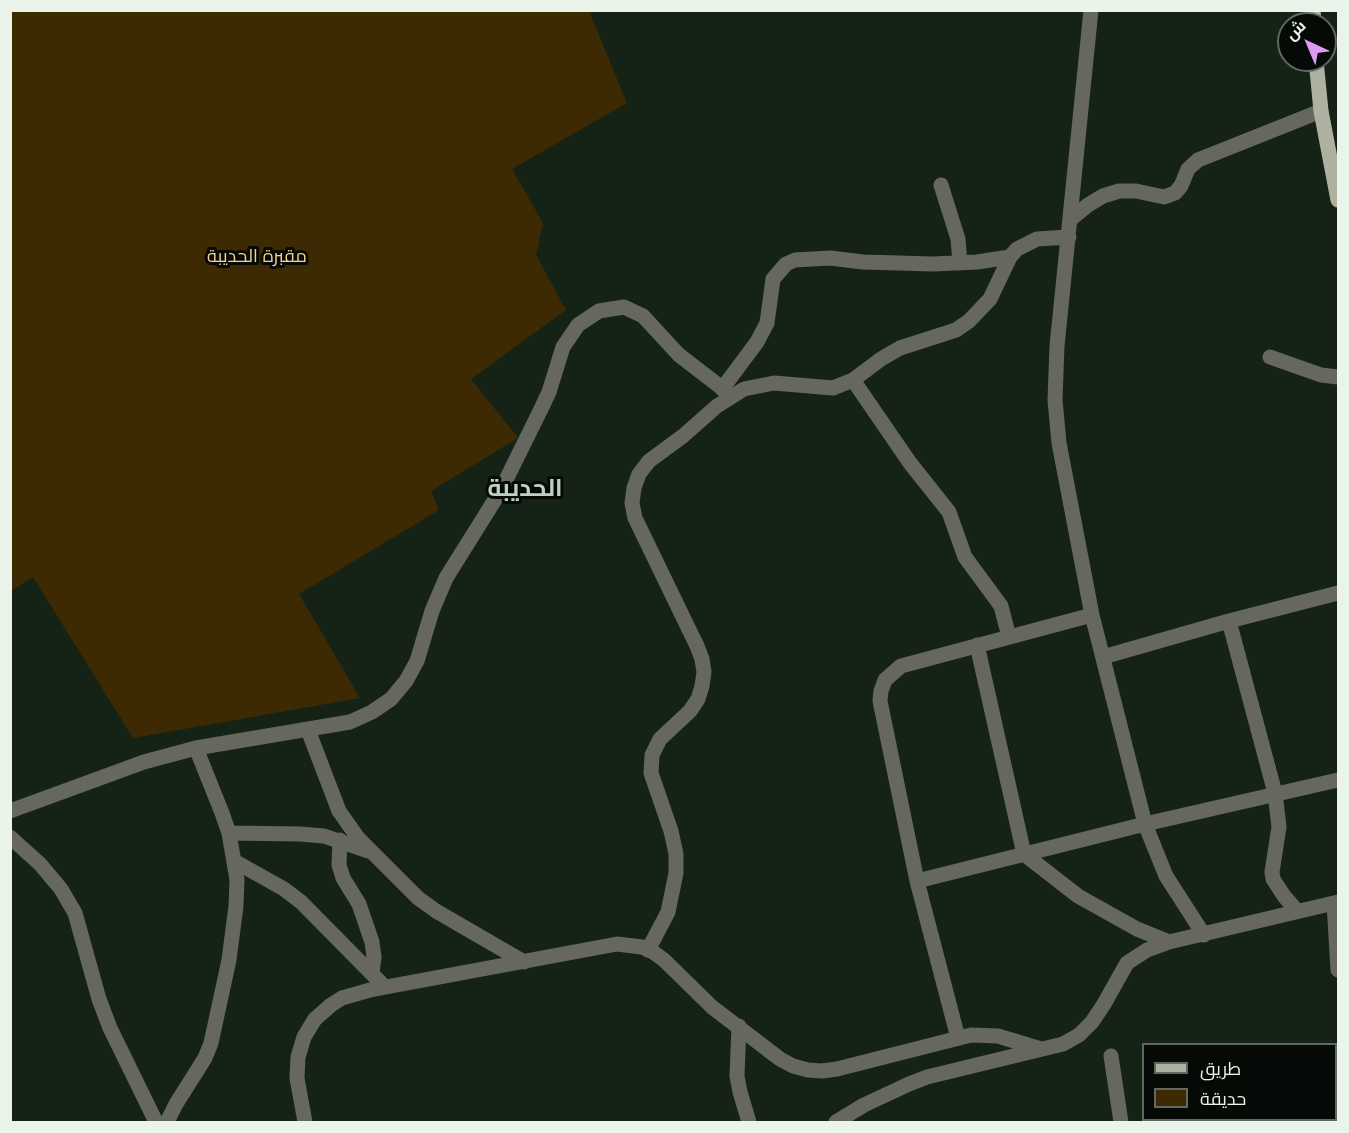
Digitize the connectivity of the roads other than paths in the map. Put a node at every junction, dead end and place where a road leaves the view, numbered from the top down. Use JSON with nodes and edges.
{"nodes":[{"id":1,"x":1091,"y":10,"type":"edge"},
{"id":2,"x":1317,"y":72,"type":"edge"},
{"id":3,"x":1321,"y":111,"type":"junction"},
{"id":4,"x":941,"y":185,"type":"dead end"},
{"id":5,"x":1338,"y":200,"type":"edge"},
{"id":6,"x":1071,"y":219,"type":"junction"},
{"id":7,"x":1069,"y":237,"type":"junction"},
{"id":8,"x":1010,"y":257,"type":"junction"},
{"id":9,"x":960,"y":263,"type":"junction"},
{"id":10,"x":1270,"y":357,"type":"dead end"},
{"id":11,"x":1338,"y":377,"type":"edge"},
{"id":12,"x":853,"y":380,"type":"junction"},
{"id":13,"x":727,"y":392,"type":"junction"},
{"id":14,"x":1338,"y":593,"type":"edge"},
{"id":15,"x":1092,"y":615,"type":"junction"},
{"id":16,"x":1229,"y":621,"type":"junction"},
{"id":17,"x":1009,"y":637,"type":"junction"},
{"id":18,"x":977,"y":645,"type":"junction"},
{"id":19,"x":1103,"y":657,"type":"junction"},
{"id":20,"x":308,"y":730,"type":"junction"},
{"id":21,"x":196,"y":748,"type":"junction"},
{"id":22,"x":1338,"y":780,"type":"edge"},
{"id":23,"x":1275,"y":793,"type":"junction"},
{"id":24,"x":10,"y":811,"type":"edge"},
{"id":25,"x":1145,"y":824,"type":"junction"},
{"id":26,"x":229,"y":833,"type":"junction"},
{"id":27,"x":10,"y":837,"type":"edge"},
{"id":28,"x":340,"y":840,"type":"junction"},
{"id":29,"x":371,"y":852,"type":"junction"},
{"id":30,"x":1024,"y":854,"type":"junction"},
{"id":31,"x":234,"y":861,"type":"junction"},
{"id":32,"x":917,"y":881,"type":"junction"},
{"id":33,"x":1336,"y":903,"type":"edge"},
{"id":34,"x":1297,"y":911,"type":"junction"},
{"id":35,"x":1204,"y":935,"type":"junction"},
{"id":36,"x":1169,"y":942,"type":"junction"},
{"id":37,"x":648,"y":950,"type":"junction"},
{"id":38,"x":524,"y":962,"type":"junction"},
{"id":39,"x":1338,"y":969,"type":"edge"},
{"id":40,"x":372,"y":973,"type":"junction"},
{"id":41,"x":385,"y":987,"type":"junction"},
{"id":42,"x":739,"y":1026,"type":"junction"},
{"id":43,"x":958,"y":1038,"type":"junction"},
{"id":44,"x":1041,"y":1050,"type":"junction"},
{"id":45,"x":1111,"y":1056,"type":"dead end"},
{"id":46,"x":156,"y":1122,"type":"edge"},
{"id":47,"x":166,"y":1122,"type":"edge"},
{"id":48,"x":305,"y":1122,"type":"edge"},
{"id":49,"x":748,"y":1122,"type":"edge"},
{"id":50,"x":836,"y":1122,"type":"edge"},
{"id":51,"x":1121,"y":1122,"type":"edge"}],
"edges":[{"from":1,"to":6,"type":"street"},
{"from":2,"to":3,"type":"main road"},
{"from":3,"to":5,"type":"main road"},
{"from":3,"to":6,"type":"street"},
{"from":4,"to":9,"type":"street"},
{"from":6,"to":7,"type":"street"},
{"from":7,"to":8,"type":"street"},
{"from":7,"to":15,"type":"street"},
{"from":8,"to":9,"type":"street"},
{"from":8,"to":12,"type":"street"},
{"from":9,"to":13,"type":"street"},
{"from":10,"to":11,"type":"street"},
{"from":12,"to":13,"type":"street"},
{"from":12,"to":17,"type":"street"},
{"from":13,"to":20,"type":"street"},
{"from":13,"to":37,"type":"street"},
{"from":14,"to":16,"type":"street"},
{"from":15,"to":17,"type":"street"},
{"from":15,"to":19,"type":"street"},
{"from":16,"to":19,"type":"street"},
{"from":16,"to":23,"type":"street"},
{"from":17,"to":18,"type":"street"},
{"from":18,"to":30,"type":"street"},
{"from":18,"to":32,"type":"street"},
{"from":19,"to":25,"type":"street"},
{"from":20,"to":21,"type":"street"},
{"from":20,"to":29,"type":"street"},
{"from":21,"to":24,"type":"street"},
{"from":21,"to":26,"type":"street"},
{"from":22,"to":23,"type":"street"},
{"from":23,"to":25,"type":"street"},
{"from":23,"to":34,"type":"street"},
{"from":25,"to":30,"type":"street"},
{"from":25,"to":35,"type":"street"},
{"from":26,"to":28,"type":"street"},
{"from":26,"to":31,"type":"street"},
{"from":27,"to":46,"type":"street"},
{"from":28,"to":29,"type":"street"},
{"from":28,"to":40,"type":"street"},
{"from":29,"to":38,"type":"street"},
{"from":30,"to":32,"type":"street"},
{"from":30,"to":36,"type":"street"},
{"from":31,"to":40,"type":"street"},
{"from":31,"to":47,"type":"street"},
{"from":32,"to":43,"type":"street"},
{"from":33,"to":34,"type":"street"},
{"from":33,"to":39,"type":"street"},
{"from":34,"to":35,"type":"street"},
{"from":35,"to":36,"type":"street"},
{"from":36,"to":44,"type":"street"},
{"from":37,"to":38,"type":"street"},
{"from":37,"to":42,"type":"street"},
{"from":38,"to":41,"type":"street"},
{"from":40,"to":41,"type":"street"},
{"from":41,"to":48,"type":"street"},
{"from":42,"to":43,"type":"street"},
{"from":42,"to":49,"type":"street"},
{"from":43,"to":44,"type":"street"},
{"from":44,"to":50,"type":"street"},
{"from":45,"to":51,"type":"street"}]}
